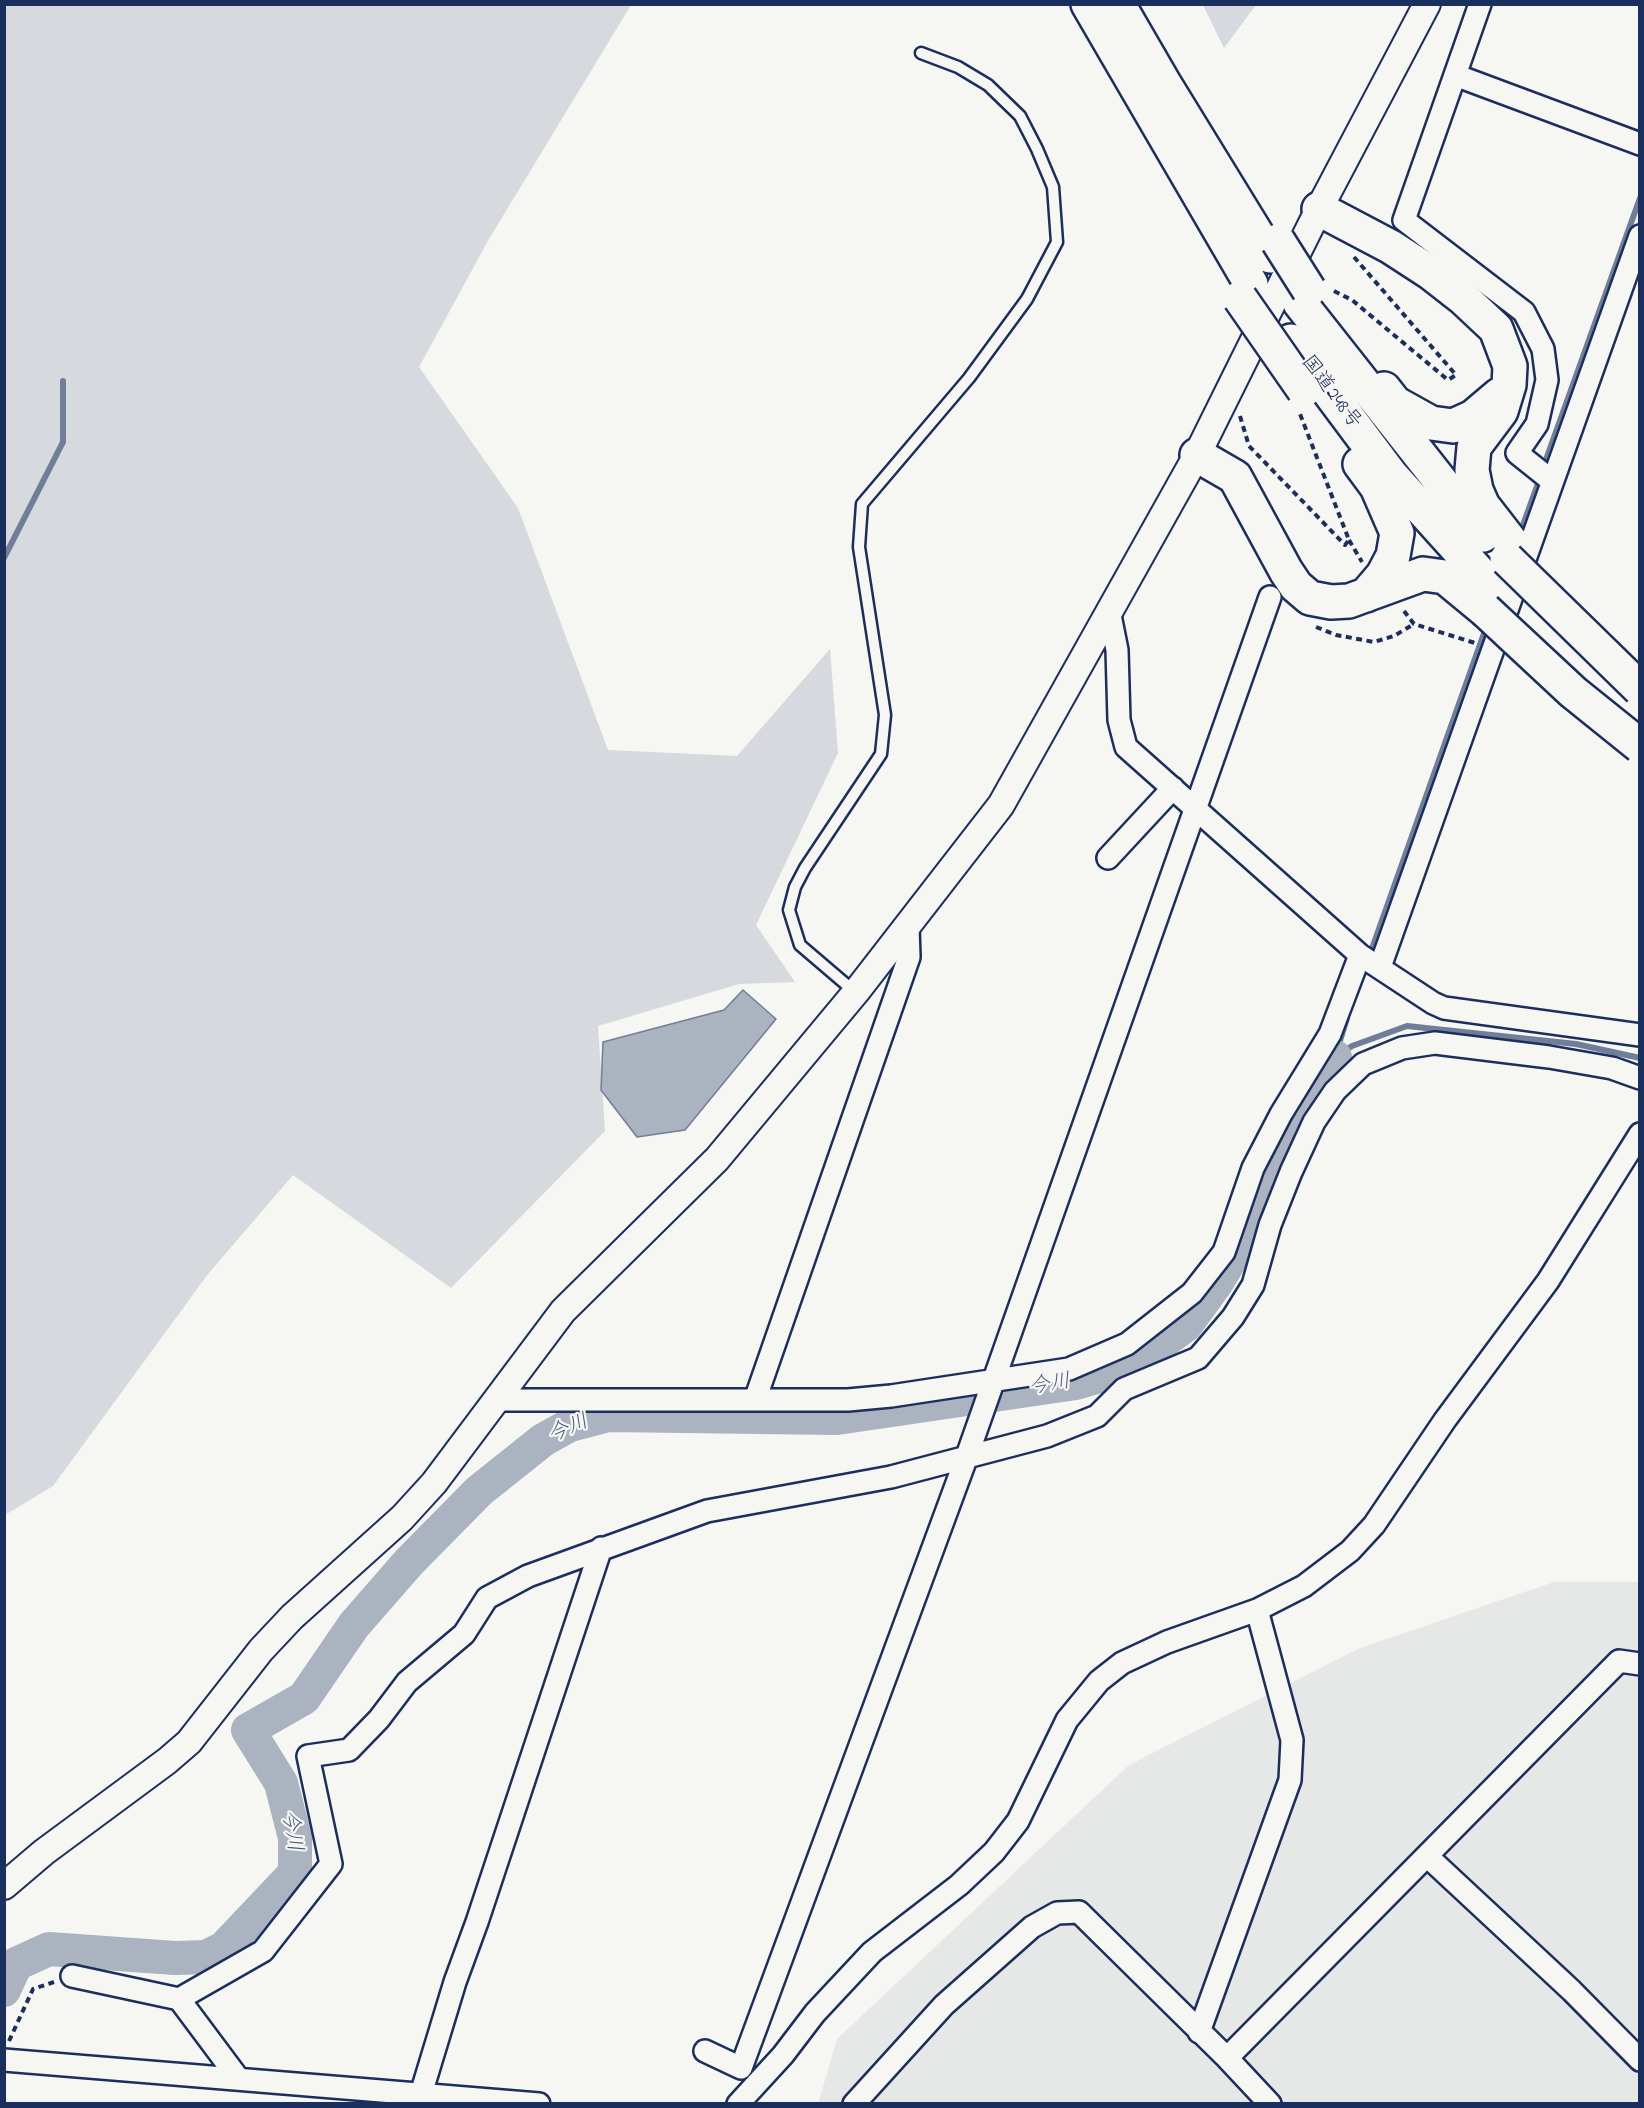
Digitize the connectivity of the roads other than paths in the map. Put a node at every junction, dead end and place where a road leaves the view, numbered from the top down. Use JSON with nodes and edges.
{"nodes":[{"id":1,"x":1088,"y":4,"type":"edge"},
{"id":2,"x":1427,"y":4,"type":"edge"},
{"id":3,"x":1480,"y":4,"type":"edge"},
{"id":4,"x":1122,"y":10,"type":"edge"},
{"id":5,"x":921,"y":53,"type":"dead end"},
{"id":6,"x":1455,"y":75,"type":"junction"},
{"id":7,"x":1640,"y":144,"type":"edge"},
{"id":8,"x":1319,"y":210,"type":"junction"},
{"id":9,"x":1640,"y":236,"type":"edge"},
{"id":10,"x":1246,"y":291,"type":"junction"},
{"id":11,"x":1313,"y":294,"type":"junction"},
{"id":12,"x":1509,"y":385,"type":"junction"},
{"id":13,"x":1197,"y":455,"type":"junction"},
{"id":14,"x":1552,"y":481,"type":"junction"},
{"id":15,"x":1499,"y":575,"type":"junction"},
{"id":16,"x":1365,"y":596,"type":"junction"},
{"id":17,"x":1270,"y":597,"type":"dead end"},
{"id":18,"x":1109,"y":610,"type":"junction"},
{"id":19,"x":1640,"y":689,"type":"edge"},
{"id":20,"x":1640,"y":730,"type":"edge"},
{"id":21,"x":1640,"y":746,"type":"edge"},
{"id":22,"x":1173,"y":788,"type":"junction"},
{"id":23,"x":1195,"y":807,"type":"junction"},
{"id":24,"x":1108,"y":858,"type":"dead end"},
{"id":25,"x":908,"y":926,"type":"junction"},
{"id":26,"x":1360,"y":955,"type":"junction"},
{"id":27,"x":1380,"y":967,"type":"junction"},
{"id":28,"x":856,"y":992,"type":"junction"},
{"id":29,"x":1640,"y":1035,"type":"edge"},
{"id":30,"x":1640,"y":1078,"type":"edge"},
{"id":31,"x":1640,"y":1134,"type":"edge"},
{"id":32,"x":993,"y":1382,"type":"junction"},
{"id":33,"x":495,"y":1400,"type":"junction"},
{"id":34,"x":755,"y":1400,"type":"junction"},
{"id":35,"x":967,"y":1456,"type":"junction"},
{"id":36,"x":601,"y":1548,"type":"junction"},
{"id":37,"x":1257,"y":1610,"type":"junction"},
{"id":38,"x":1640,"y":1664,"type":"edge"},
{"id":39,"x":1427,"y":1856,"type":"junction"},
{"id":40,"x":4,"y":1886,"type":"edge"},
{"id":41,"x":72,"y":1976,"type":"road end"},
{"id":42,"x":179,"y":1999,"type":"junction"},
{"id":43,"x":1199,"y":2032,"type":"junction"},
{"id":44,"x":705,"y":2051,"type":"dead end"},
{"id":45,"x":1227,"y":2058,"type":"junction"},
{"id":46,"x":4,"y":2060,"type":"edge"},
{"id":47,"x":1640,"y":2060,"type":"edge"},
{"id":48,"x":238,"y":2078,"type":"junction"},
{"id":49,"x":421,"y":2094,"type":"junction"},
{"id":50,"x":539,"y":2103,"type":"edge"},
{"id":51,"x":738,"y":2103,"type":"edge"},
{"id":52,"x":854,"y":2103,"type":"edge"},
{"id":53,"x":1270,"y":2103,"type":"edge"}],
"edges":[{"from":1,"to":10,"type":"highway"},
{"from":2,"to":8,"type":"street"},
{"from":3,"to":6,"type":"street"},
{"from":4,"to":11,"type":"highway","name":"国道248号"},
{"from":5,"to":28,"type":"lane"},
{"from":6,"to":7,"type":"street"},
{"from":6,"to":14,"type":"street"},
{"from":8,"to":12,"type":"highway"},
{"from":8,"to":13,"type":"street"},
{"from":9,"to":14,"type":"street"},
{"from":10,"to":15,"type":"highway","name":"国道248号"},
{"from":10,"to":16,"type":"highway","bridge":true},
{"from":11,"to":12,"type":"highway"},
{"from":11,"to":15,"type":"highway","name":"国道248号"},
{"from":12,"to":15,"type":"highway"},
{"from":13,"to":16,"type":"highway"},
{"from":13,"to":18,"type":"street"},
{"from":14,"to":27,"type":"street"},
{"from":15,"to":16,"type":"highway"},
{"from":15,"to":19,"type":"highway","name":"国道248号","bridge":true},
{"from":15,"to":20,"type":"highway","name":"国道248号"},
{"from":15,"to":21,"type":"highway","bridge":true},
{"from":17,"to":23,"type":"street"},
{"from":18,"to":22,"type":"street"},
{"from":18,"to":25,"type":"street"},
{"from":22,"to":23,"type":"street"},
{"from":22,"to":24,"type":"street"},
{"from":23,"to":26,"type":"street"},
{"from":23,"to":32,"type":"street"},
{"from":25,"to":28,"type":"street"},
{"from":25,"to":34,"type":"street"},
{"from":26,"to":27,"type":"street"},
{"from":26,"to":32,"type":"street"},
{"from":27,"to":29,"type":"street"},
{"from":28,"to":33,"type":"street"},
{"from":30,"to":35,"type":"street"},
{"from":31,"to":37,"type":"street"},
{"from":32,"to":34,"type":"street"},
{"from":32,"to":35,"type":"street"},
{"from":33,"to":34,"type":"street"},
{"from":33,"to":40,"type":"street"},
{"from":35,"to":36,"type":"street"},
{"from":35,"to":44,"type":"street"},
{"from":36,"to":42,"type":"street"},
{"from":36,"to":49,"type":"street"},
{"from":37,"to":43,"type":"street"},
{"from":37,"to":51,"type":"street"},
{"from":38,"to":39,"type":"street"},
{"from":39,"to":45,"type":"street"},
{"from":39,"to":47,"type":"street"},
{"from":41,"to":42,"type":"street"},
{"from":42,"to":48,"type":"street"},
{"from":43,"to":45,"type":"street"},
{"from":43,"to":52,"type":"street"},
{"from":45,"to":53,"type":"street"},
{"from":46,"to":48,"type":"street"},
{"from":48,"to":49,"type":"street"},
{"from":49,"to":50,"type":"street"}]}
